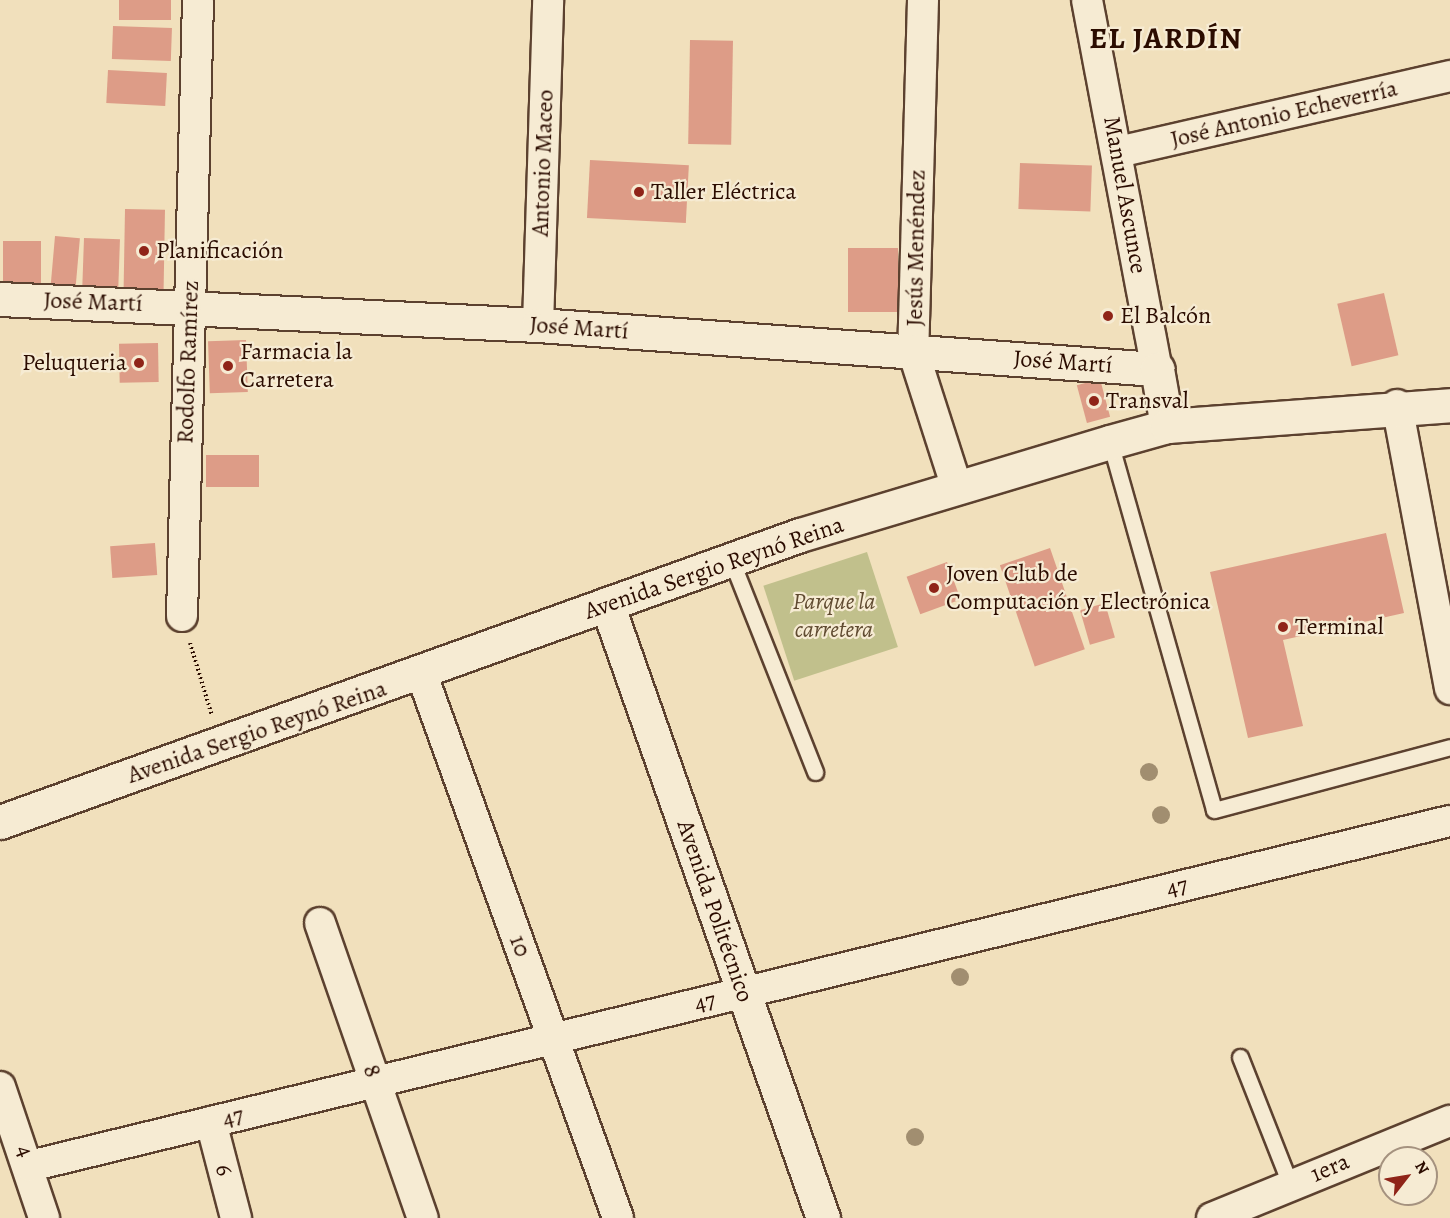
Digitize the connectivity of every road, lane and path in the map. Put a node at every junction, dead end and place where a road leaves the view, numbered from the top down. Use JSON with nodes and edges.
{"nodes":[{"id":1,"x":198,"y":0,"type":"edge"},
{"id":2,"x":548,"y":0,"type":"edge"},
{"id":3,"x":922,"y":0,"type":"edge"},
{"id":4,"x":1087,"y":0,"type":"edge"},
{"id":5,"x":1450,"y":76,"type":"edge"},
{"id":6,"x":1118,"y":152,"type":"junction"},
{"id":7,"x":0,"y":299,"type":"edge"},
{"id":8,"x":190,"y":305,"type":"junction"},
{"id":9,"x":538,"y":325,"type":"junction"},
{"id":10,"x":913,"y":351,"type":"junction"},
{"id":11,"x":1156,"y":369,"type":"junction"},
{"id":12,"x":1397,"y":405,"type":"junction"},
{"id":13,"x":1450,"y":405,"type":"edge"},
{"id":14,"x":1167,"y":426,"type":"junction"},
{"id":15,"x":1110,"y":442,"type":"junction"},
{"id":16,"x":957,"y":488,"type":"junction"},
{"id":17,"x":732,"y":562,"type":"junction"},
{"id":18,"x":607,"y":604,"type":"junction"},
{"id":19,"x":182,"y":616,"type":"joint"},
{"id":20,"x":422,"y":675,"type":"junction"},
{"id":21,"x":1450,"y":689,"type":"edge"},
{"id":22,"x":220,"y":745,"type":"junction"},
{"id":23,"x":1450,"y":747,"type":"edge"},
{"id":24,"x":814,"y":772,"type":"dead end"},
{"id":25,"x":1450,"y":821,"type":"edge"},
{"id":26,"x":0,"y":822,"type":"edge"},
{"id":27,"x":320,"y":923,"type":"dead end"},
{"id":28,"x":743,"y":993,"type":"junction"},
{"id":29,"x":554,"y":1038,"type":"junction"},
{"id":30,"x":1240,"y":1057,"type":"dead end"},
{"id":31,"x":376,"y":1082,"type":"junction"},
{"id":32,"x":0,"y":1087,"type":"edge"},
{"id":33,"x":1450,"y":1121,"type":"edge"},
{"id":34,"x":211,"y":1122,"type":"junction"},
{"id":35,"x":30,"y":1166,"type":"junction"},
{"id":36,"x":1290,"y":1184,"type":"junction"},
{"id":37,"x":44,"y":1218,"type":"edge"},
{"id":38,"x":236,"y":1218,"type":"edge"},
{"id":39,"x":423,"y":1218,"type":"edge"},
{"id":40,"x":618,"y":1218,"type":"edge"},
{"id":41,"x":822,"y":1218,"type":"edge"},
{"id":42,"x":1212,"y":1218,"type":"edge"}],
"edges":[{"from":1,"to":8,"type":"street","name":"Rodolfo Ramírez"},
{"from":2,"to":9,"type":"street","name":"Antonio Maceo"},
{"from":3,"to":10,"type":"street","name":"Jesús Menéndez"},
{"from":4,"to":6,"type":"street","name":"Manuel Ascunce"},
{"from":5,"to":6,"type":"street","name":"José Antonio Echeverría"},
{"from":6,"to":11,"type":"street","name":"Manuel Ascunce"},
{"from":7,"to":8,"type":"street","name":"José Martí"},
{"from":8,"to":9,"type":"street","name":"José Martí"},
{"from":8,"to":19,"type":"street","name":"Rodolfo Ramírez"},
{"from":9,"to":10,"type":"street","name":"José Martí"},
{"from":10,"to":11,"type":"street","name":"José Martí"},
{"from":10,"to":16,"type":"street","name":"Jesús Menéndez"},
{"from":11,"to":14,"type":"street","name":"Manuel Ascunce"},
{"from":12,"to":13,"type":"street","name":"Avenida Sergio Reynó Reina"},
{"from":12,"to":14,"type":"street","name":"Avenida Sergio Reynó Reina"},
{"from":12,"to":21,"type":"street"},
{"from":14,"to":15,"type":"street","name":"Avenida Sergio Reynó Reina"},
{"from":15,"to":16,"type":"street","name":"Avenida Sergio Reynó Reina"},
{"from":15,"to":23,"type":"lane"},
{"from":16,"to":17,"type":"street","name":"Avenida Sergio Reynó Reina"},
{"from":17,"to":18,"type":"street","name":"Avenida Sergio Reynó Reina"},
{"from":17,"to":24,"type":"lane"},
{"from":18,"to":20,"type":"street","name":"Avenida Sergio Reynó Reina"},
{"from":18,"to":28,"type":"street","name":"Avenida Politécnico"},
{"from":19,"to":22,"type":"path"},
{"from":20,"to":22,"type":"street","name":"Avenida Sergio Reynó Reina"},
{"from":20,"to":29,"type":"street","name":"10"},
{"from":22,"to":26,"type":"street","name":"Avenida Sergio Reynó Reina"},
{"from":25,"to":28,"type":"street","name":"47"},
{"from":27,"to":31,"type":"street","name":"8"},
{"from":28,"to":29,"type":"street","name":"47"},
{"from":28,"to":41,"type":"street","name":"Avenida Politécnico"},
{"from":29,"to":31,"type":"street","name":"47"},
{"from":29,"to":40,"type":"street","name":"10"},
{"from":30,"to":36,"type":"lane"},
{"from":31,"to":34,"type":"street","name":"47"},
{"from":31,"to":39,"type":"street","name":"8"},
{"from":32,"to":35,"type":"street","name":"4"},
{"from":33,"to":36,"type":"street","name":"1era"},
{"from":34,"to":35,"type":"street","name":"47"},
{"from":34,"to":38,"type":"street","name":"6"},
{"from":35,"to":37,"type":"street","name":"4"},
{"from":36,"to":42,"type":"street","name":"1era"}]}
